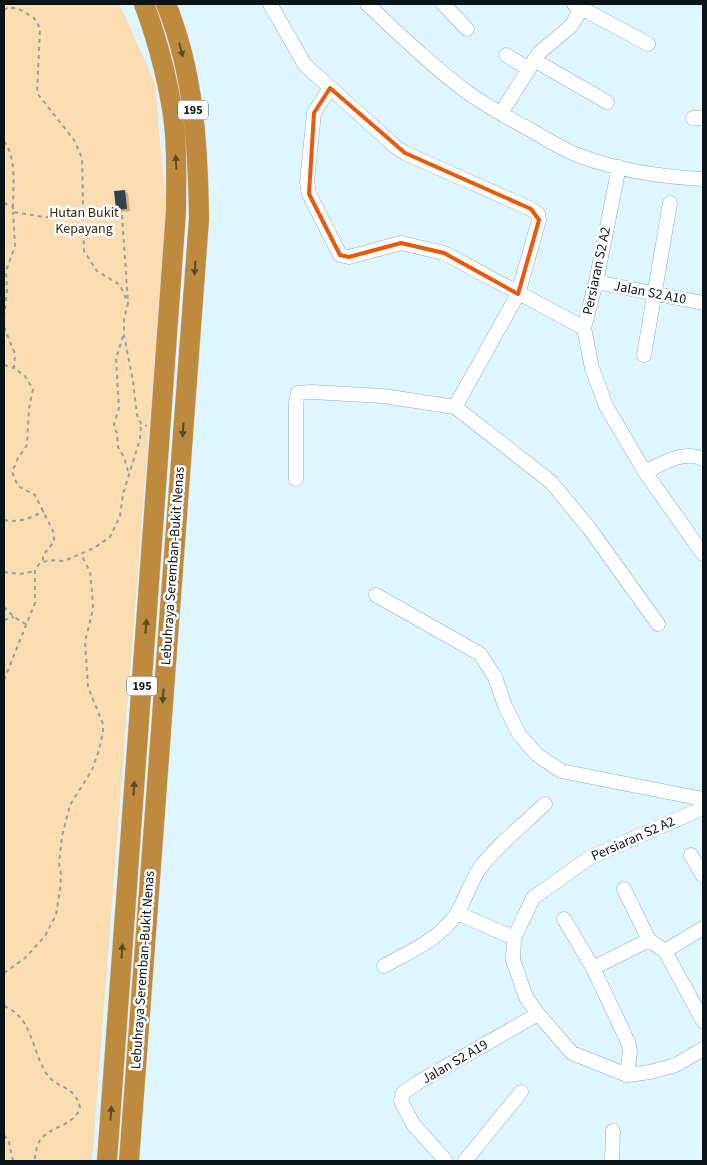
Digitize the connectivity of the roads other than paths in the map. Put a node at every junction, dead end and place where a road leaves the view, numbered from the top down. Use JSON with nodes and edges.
{"nodes":[{"id":1,"x":132,"y":4,"type":"edge"},
{"id":2,"x":144,"y":4,"type":"edge"},
{"id":3,"x":166,"y":4,"type":"edge"},
{"id":4,"x":270,"y":4,"type":"edge"},
{"id":5,"x":369,"y":4,"type":"edge"},
{"id":6,"x":443,"y":4,"type":"edge"},
{"id":7,"x":579,"y":5,"type":"edge"},
{"id":8,"x":467,"y":29,"type":"dead end"},
{"id":9,"x":648,"y":44,"type":"dead end"},
{"id":10,"x":506,"y":55,"type":"dead end"},
{"id":11,"x":531,"y":65,"type":"junction"},
{"id":12,"x":163,"y":70,"type":"junction"},
{"id":13,"x":330,"y":88,"type":"junction"},
{"id":14,"x":607,"y":102,"type":"dead end"},
{"id":15,"x":501,"y":113,"type":"junction"},
{"id":16,"x":619,"y":167,"type":"junction"},
{"id":17,"x":703,"y":179,"type":"edge"},
{"id":18,"x":670,"y":203,"type":"dead end"},
{"id":19,"x":596,"y":282,"type":"junction"},
{"id":20,"x":654,"y":293,"type":"junction"},
{"id":21,"x":518,"y":294,"type":"junction"},
{"id":22,"x":703,"y":303,"type":"edge"},
{"id":23,"x":584,"y":328,"type":"junction"},
{"id":24,"x":644,"y":355,"type":"dead end"},
{"id":25,"x":455,"y":407,"type":"junction"},
{"id":26,"x":703,"y":459,"type":"edge"},
{"id":27,"x":645,"y":472,"type":"junction"},
{"id":28,"x":296,"y":478,"type":"dead end"},
{"id":29,"x":703,"y":554,"type":"edge"},
{"id":30,"x":376,"y":595,"type":"dead end"},
{"id":31,"x":658,"y":624,"type":"dead end"},
{"id":32,"x":703,"y":799,"type":"edge"},
{"id":33,"x":545,"y":804,"type":"dead end"},
{"id":34,"x":703,"y":808,"type":"edge"},
{"id":35,"x":691,"y":855,"type":"dead end"},
{"id":36,"x":703,"y":876,"type":"edge"},
{"id":37,"x":624,"y":889,"type":"dead end"},
{"id":38,"x":457,"y":912,"type":"junction"},
{"id":39,"x":564,"y":919,"type":"dead end"},
{"id":40,"x":703,"y":928,"type":"edge"},
{"id":41,"x":514,"y":938,"type":"junction"},
{"id":42,"x":649,"y":940,"type":"junction"},
{"id":43,"x":665,"y":951,"type":"junction"},
{"id":44,"x":384,"y":966,"type":"dead end"},
{"id":45,"x":593,"y":968,"type":"junction"},
{"id":46,"x":538,"y":1014,"type":"junction"},
{"id":47,"x":703,"y":1020,"type":"edge"},
{"id":48,"x":703,"y":1050,"type":"edge"},
{"id":49,"x":627,"y":1075,"type":"junction"},
{"id":50,"x":521,"y":1092,"type":"dead end"},
{"id":51,"x":613,"y":1130,"type":"dead end"},
{"id":52,"x":107,"y":1161,"type":"edge"},
{"id":53,"x":129,"y":1161,"type":"edge"},
{"id":54,"x":446,"y":1161,"type":"edge"},
{"id":55,"x":464,"y":1161,"type":"edge"},
{"id":56,"x":612,"y":1161,"type":"edge"}],
"edges":[{"from":1,"to":12,"type":"highway"},
{"from":2,"to":12,"type":"highway","name":"Lebuhraya Seremban-Bukit Nenas","number":"195"},
{"from":3,"to":53,"type":"highway","name":"Lebuhraya Seremban-Bukit Nenas","number":"195","one_way":true},
{"from":4,"to":13,"type":"street"},
{"from":5,"to":15,"type":"street"},
{"from":6,"to":8,"type":"street"},
{"from":7,"to":9,"type":"street"},
{"from":7,"to":11,"type":"street"},
{"from":10,"to":11,"type":"street"},
{"from":11,"to":14,"type":"street"},
{"from":11,"to":15,"type":"street"},
{"from":52,"to":12,"type":"highway","name":"Lebuhraya Seremban-Bukit Nenas","number":"195","one_way":true},
{"from":13,"to":21,"type":"street"},
{"from":13,"to":21,"type":"street"},
{"from":15,"to":16,"type":"street"},
{"from":16,"to":17,"type":"street"},
{"from":16,"to":19,"type":"street","name":"Persiaran S2 A2"},
{"from":18,"to":20,"type":"street"},
{"from":19,"to":20,"type":"street","name":"Jalan S2 A10"},
{"from":19,"to":23,"type":"street","name":"Persiaran S2 A2"},
{"from":20,"to":22,"type":"street","name":"Jalan S2 A10"},
{"from":20,"to":24,"type":"street"},
{"from":21,"to":23,"type":"street"},
{"from":21,"to":25,"type":"street"},
{"from":23,"to":27,"type":"street","name":"Persiaran S2 A2"},
{"from":25,"to":28,"type":"street"},
{"from":25,"to":31,"type":"street"},
{"from":26,"to":27,"type":"street"},
{"from":27,"to":29,"type":"street","name":"Persiaran S2 A2"},
{"from":30,"to":32,"type":"street"},
{"from":33,"to":38,"type":"street"},
{"from":34,"to":41,"type":"street","name":"Persiaran S2 A2"},
{"from":35,"to":36,"type":"street"},
{"from":37,"to":42,"type":"street"},
{"from":38,"to":41,"type":"street"},
{"from":38,"to":44,"type":"street"},
{"from":39,"to":45,"type":"street"},
{"from":40,"to":43,"type":"street"},
{"from":41,"to":46,"type":"street","name":"Persiaran S2 A2"},
{"from":42,"to":43,"type":"street"},
{"from":42,"to":45,"type":"street"},
{"from":43,"to":47,"type":"street"},
{"from":45,"to":49,"type":"street"},
{"from":46,"to":49,"type":"street","name":"Persiaran S2 A2"},
{"from":46,"to":54,"type":"street","name":"Jalan S2 A19"},
{"from":48,"to":49,"type":"street","name":"Persiaran S2 A2"},
{"from":50,"to":55,"type":"street"},
{"from":51,"to":56,"type":"street"}]}
